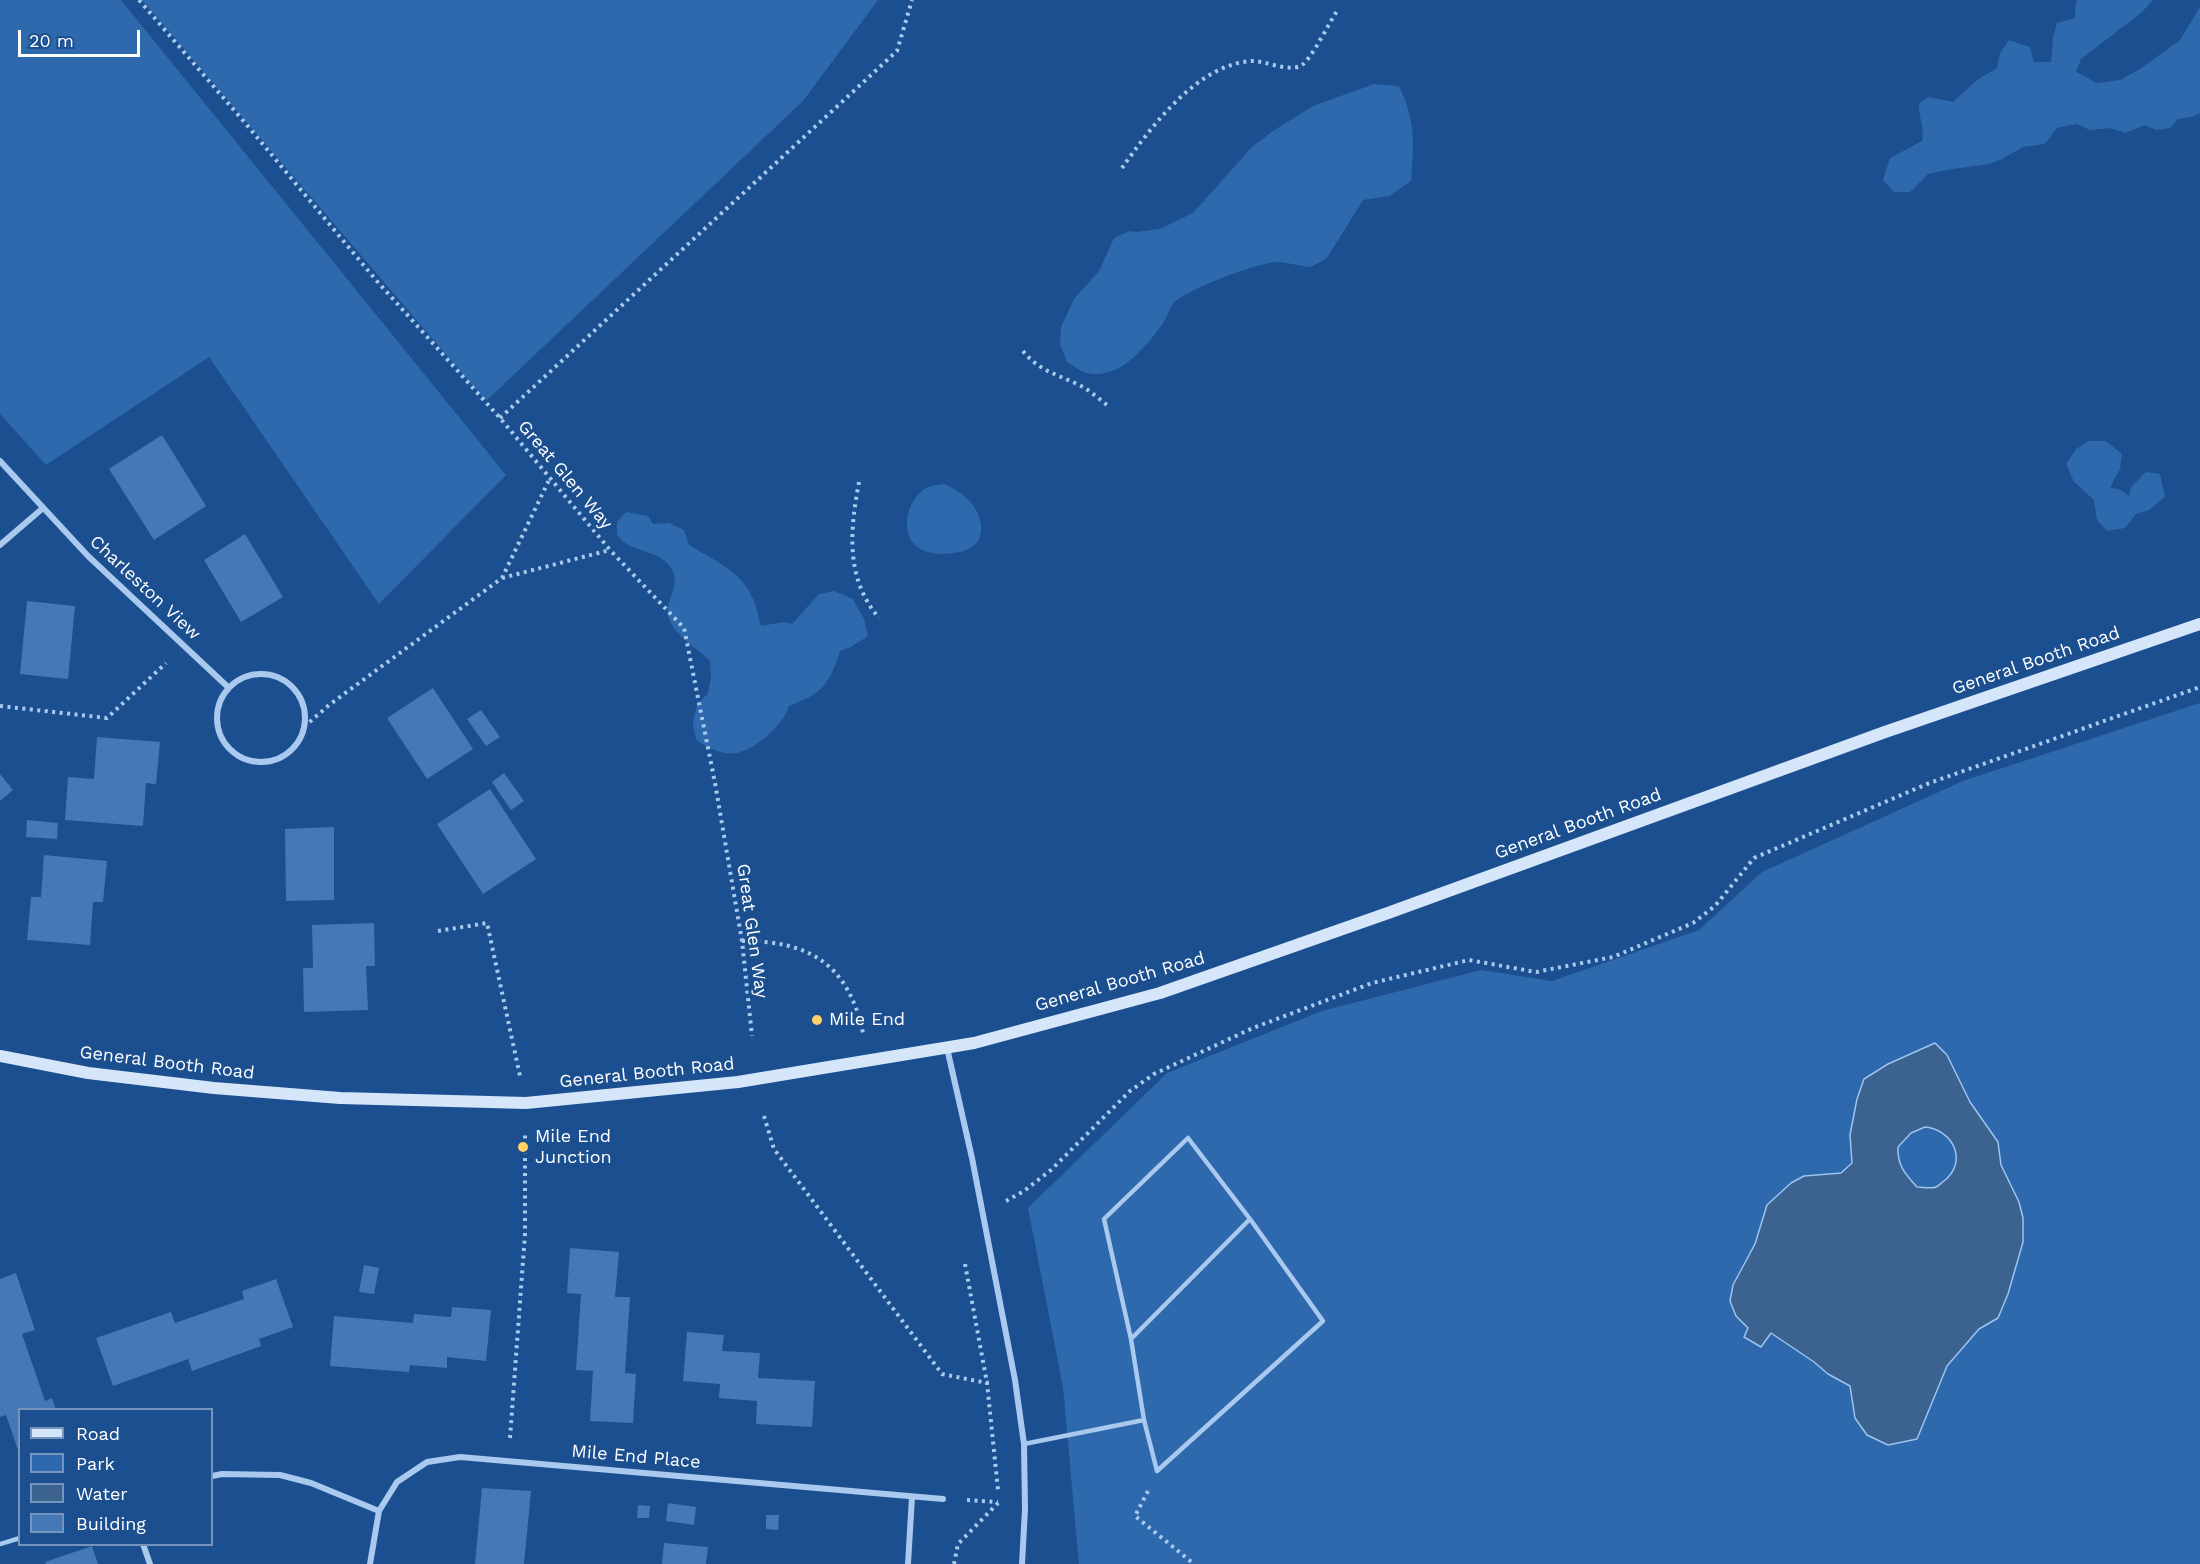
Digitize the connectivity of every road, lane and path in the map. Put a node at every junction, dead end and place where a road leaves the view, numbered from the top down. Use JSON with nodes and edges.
{"nodes":[{"id":1,"x":139,"y":0,"type":"edge"},
{"id":2,"x":912,"y":0,"type":"edge"},
{"id":3,"x":1337,"y":11,"type":"dead end"},
{"id":4,"x":1122,"y":168,"type":"dead end"},
{"id":5,"x":1023,"y":351,"type":"dead end"},
{"id":6,"x":1107,"y":405,"type":"dead end"},
{"id":7,"x":500,"y":418,"type":"junction"},
{"id":8,"x":0,"y":461,"type":"edge"},
{"id":9,"x":550,"y":478,"type":"junction"},
{"id":10,"x":859,"y":482,"type":"dead end"},
{"id":11,"x":43,"y":508,"type":"junction"},
{"id":12,"x":0,"y":545,"type":"edge"},
{"id":13,"x":610,"y":550,"type":"junction"},
{"id":14,"x":502,"y":578,"type":"junction"},
{"id":15,"x":879,"y":618,"type":"dead end"},
{"id":16,"x":2200,"y":624,"type":"edge"},
{"id":17,"x":184,"y":646,"type":"junction"},
{"id":18,"x":2200,"y":687,"type":"edge"},
{"id":19,"x":229,"y":688,"type":"junction"},
{"id":20,"x":0,"y":706,"type":"edge"},
{"id":21,"x":304,"y":727,"type":"junction"},
{"id":22,"x":438,"y":931,"type":"dead end"},
{"id":23,"x":742,"y":941,"type":"junction"},
{"id":24,"x":753,"y":1036,"type":"dead end"},
{"id":25,"x":947,"y":1048,"type":"junction"},
{"id":26,"x":0,"y":1056,"type":"edge"},
{"id":27,"x":869,"y":1060,"type":"junction"},
{"id":28,"x":526,"y":1103,"type":"junction"},
{"id":29,"x":764,"y":1116,"type":"dead end"},
{"id":30,"x":1250,"y":1220,"type":"junction"},
{"id":31,"x":985,"y":1223,"type":"junction"},
{"id":32,"x":964,"y":1259,"type":"dead end"},
{"id":33,"x":1131,"y":1339,"type":"junction"},
{"id":34,"x":987,"y":1383,"type":"junction"},
{"id":35,"x":1144,"y":1420,"type":"junction"},
{"id":36,"x":1024,"y":1444,"type":"junction"},
{"id":37,"x":509,"y":1461,"type":"junction"},
{"id":38,"x":1157,"y":1471,"type":"junction"},
{"id":39,"x":213,"y":1476,"type":"edge"},
{"id":40,"x":912,"y":1497,"type":"junction"},
{"id":41,"x":943,"y":1498,"type":"joint"},
{"id":42,"x":999,"y":1502,"type":"junction"},
{"id":43,"x":379,"y":1511,"type":"junction"},
{"id":44,"x":18,"y":1539,"type":"edge"},
{"id":45,"x":0,"y":1545,"type":"edge"},
{"id":46,"x":143,"y":1546,"type":"edge"},
{"id":47,"x":150,"y":1564,"type":"edge"},
{"id":48,"x":370,"y":1564,"type":"edge"},
{"id":49,"x":908,"y":1564,"type":"edge"},
{"id":50,"x":954,"y":1564,"type":"edge"},
{"id":51,"x":1022,"y":1564,"type":"edge"},
{"id":52,"x":1194,"y":1564,"type":"edge"}],
"edges":[{"from":1,"to":7,"type":"path"},
{"from":2,"to":7,"type":"path","name":"Great Glen Way"},
{"from":3,"to":4,"type":"path"},
{"from":5,"to":6,"type":"path"},
{"from":7,"to":9,"type":"path","name":"Great Glen Way"},
{"from":8,"to":11,"type":"street","name":"Charleston View"},
{"from":9,"to":13,"type":"path","name":"Great Glen Way"},
{"from":9,"to":14,"type":"path"},
{"from":10,"to":15,"type":"path"},
{"from":11,"to":12,"type":"street"},
{"from":11,"to":17,"type":"street","name":"Charleston View"},
{"from":13,"to":14,"type":"path"},
{"from":13,"to":23,"type":"path","name":"Great Glen Way"},
{"from":14,"to":21,"type":"path"},
{"from":16,"to":25,"type":"street","name":"General Booth Road"},
{"from":17,"to":19,"type":"street","name":"Charleston View"},
{"from":17,"to":20,"type":"path"},
{"from":18,"to":31,"type":"path"},
{"from":19,"to":21,"type":"street"},
{"from":19,"to":21,"type":"street"},
{"from":22,"to":28,"type":"path"},
{"from":23,"to":24,"type":"path","name":"Great Glen Way"},
{"from":23,"to":27,"type":"path"},
{"from":25,"to":27,"type":"street","name":"General Booth Road"},
{"from":25,"to":31,"type":"street"},
{"from":26,"to":28,"type":"street","name":"General Booth Road"},
{"from":27,"to":28,"type":"street","name":"General Booth Road"},
{"from":28,"to":37,"type":"path"},
{"from":29,"to":34,"type":"path"},
{"from":30,"to":33,"type":"lane"},
{"from":30,"to":33,"type":"lane"},
{"from":30,"to":38,"type":"lane"},
{"from":31,"to":36,"type":"street"},
{"from":32,"to":34,"type":"path"},
{"from":33,"to":35,"type":"lane"},
{"from":34,"to":42,"type":"path"},
{"from":35,"to":36,"type":"lane"},
{"from":35,"to":38,"type":"lane"},
{"from":36,"to":51,"type":"street"},
{"from":37,"to":40,"type":"street","name":"Mile End Place"},
{"from":37,"to":43,"type":"street","name":"Mile End Place"},
{"from":38,"to":52,"type":"path"},
{"from":39,"to":43,"type":"street"},
{"from":40,"to":41,"type":"street","name":"Mile End Place"},
{"from":40,"to":49,"type":"street"},
{"from":41,"to":42,"type":"path"},
{"from":42,"to":50,"type":"path"},
{"from":43,"to":48,"type":"street","name":"Mile End Place"},
{"from":44,"to":45,"type":"lane"},
{"from":46,"to":47,"type":"street"}]}
